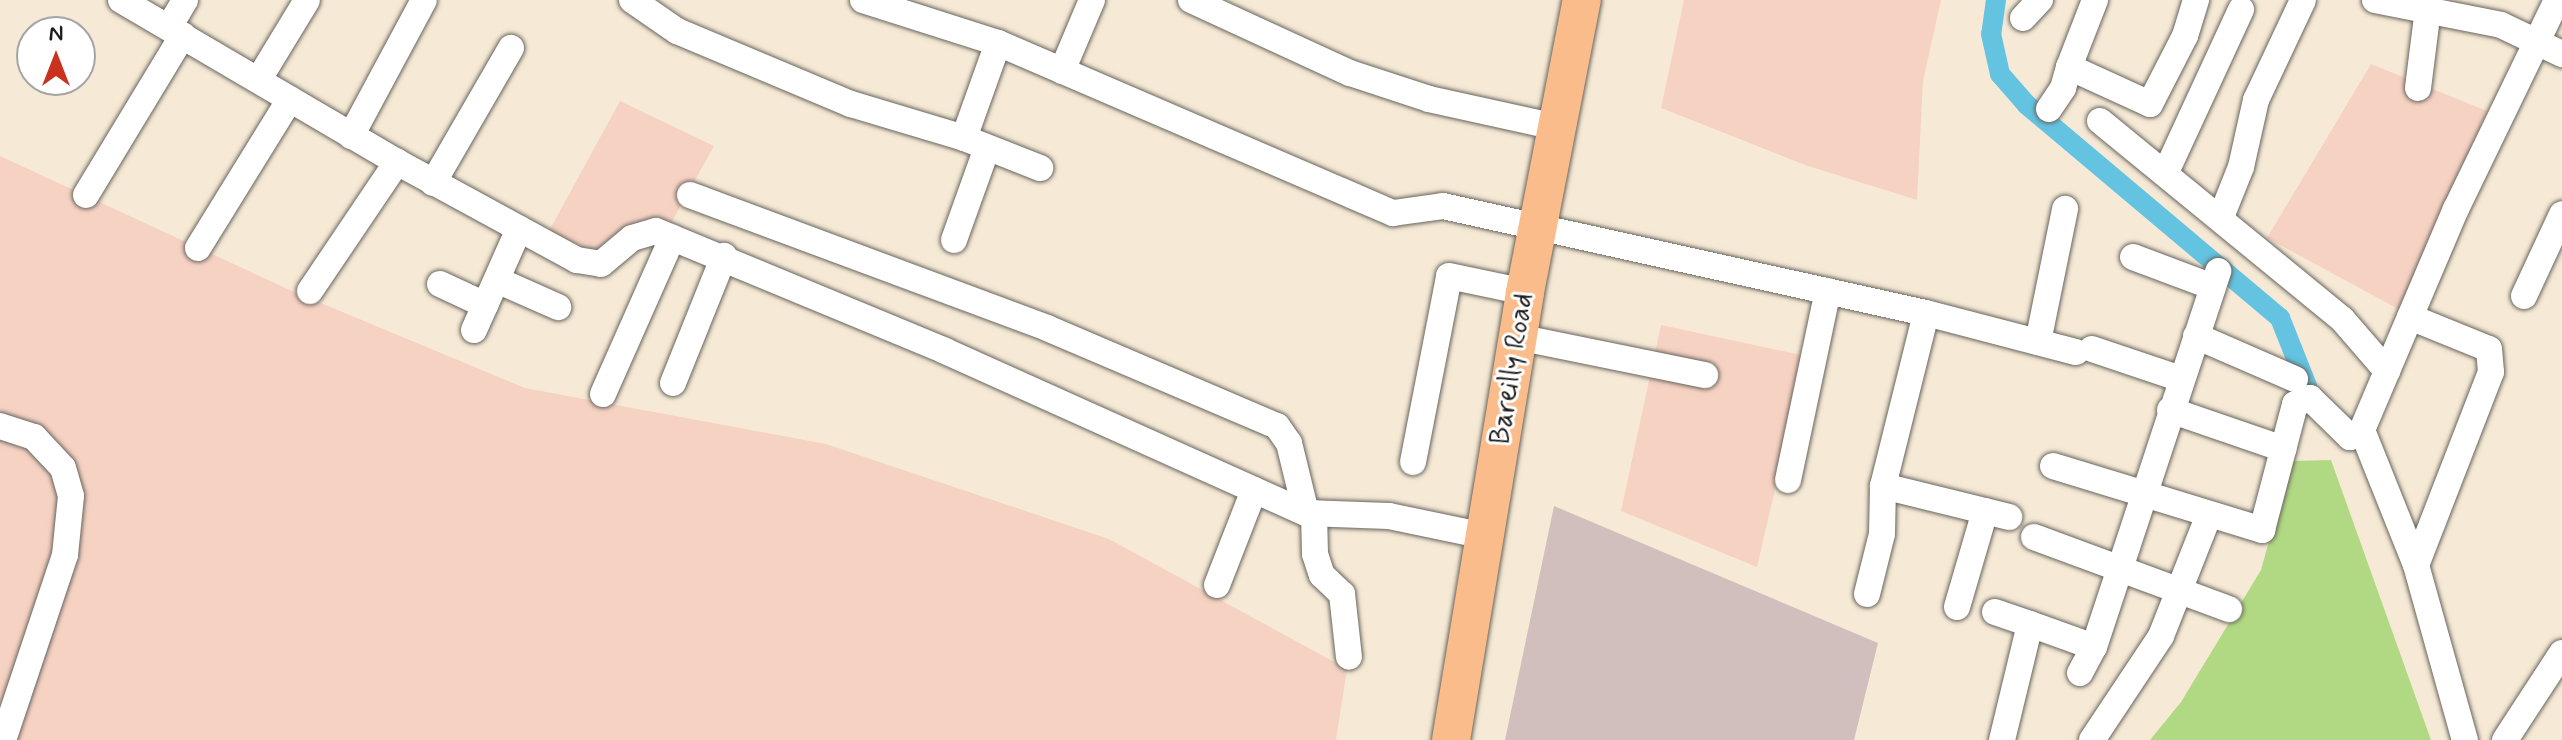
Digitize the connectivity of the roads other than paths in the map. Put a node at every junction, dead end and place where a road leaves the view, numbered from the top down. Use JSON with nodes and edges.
{"nodes":[{"id":1,"x":121,"y":0,"type":"edge"},
{"id":2,"x":185,"y":0,"type":"edge"},
{"id":3,"x":307,"y":0,"type":"edge"},
{"id":4,"x":424,"y":0,"type":"edge"},
{"id":5,"x":632,"y":0,"type":"edge"},
{"id":6,"x":863,"y":0,"type":"edge"},
{"id":7,"x":1092,"y":0,"type":"edge"},
{"id":8,"x":1191,"y":0,"type":"edge"},
{"id":9,"x":1582,"y":0,"type":"edge"},
{"id":10,"x":2095,"y":0,"type":"edge"},
{"id":11,"x":2196,"y":0,"type":"edge"},
{"id":12,"x":2303,"y":0,"type":"edge"},
{"id":13,"x":2557,"y":0,"type":"edge"},
{"id":14,"x":2383,"y":1,"type":"edge"},
{"id":15,"x":2446,"y":7,"type":"edge"},
{"id":16,"x":2241,"y":10,"type":"dead end"},
{"id":17,"x":176,"y":31,"type":"junction"},
{"id":18,"x":2534,"y":42,"type":"junction"},
{"id":19,"x":998,"y":43,"type":"junction"},
{"id":20,"x":511,"y":48,"type":"dead end"},
{"id":21,"x":2562,"y":54,"type":"edge"},
{"id":22,"x":2170,"y":59,"type":"junction"},
{"id":23,"x":2069,"y":67,"type":"junction"},
{"id":24,"x":1062,"y":71,"type":"junction"},
{"id":25,"x":259,"y":79,"type":"junction"},
{"id":26,"x":2209,"y":79,"type":"junction"},
{"id":27,"x":2418,"y":88,"type":"dead end"},
{"id":28,"x":290,"y":99,"type":"junction"},
{"id":29,"x":2049,"y":109,"type":"dead end"},
{"id":30,"x":2100,"y":121,"type":"dead end"},
{"id":31,"x":1556,"y":127,"type":"junction"},
{"id":32,"x":351,"y":136,"type":"junction"},
{"id":33,"x":975,"y":143,"type":"junction"},
{"id":34,"x":397,"y":162,"type":"junction"},
{"id":35,"x":1040,"y":168,"type":"dead end"},
{"id":36,"x":2166,"y":172,"type":"junction"},
{"id":37,"x":433,"y":183,"type":"junction"},
{"id":38,"x":86,"y":195,"type":"dead end"},
{"id":39,"x":690,"y":195,"type":"dead end"},
{"id":40,"x":2065,"y":209,"type":"dead end"},
{"id":41,"x":2562,"y":214,"type":"edge"},
{"id":42,"x":2221,"y":217,"type":"junction"},
{"id":43,"x":1537,"y":228,"type":"junction"},
{"id":44,"x":519,"y":229,"type":"junction"},
{"id":45,"x":672,"y":238,"type":"junction"},
{"id":46,"x":954,"y":240,"type":"dead end"},
{"id":47,"x":198,"y":248,"type":"dead end"},
{"id":48,"x":724,"y":256,"type":"junction"},
{"id":49,"x":2133,"y":257,"type":"dead end"},
{"id":50,"x":497,"y":280,"type":"junction"},
{"id":51,"x":440,"y":284,"type":"dead end"},
{"id":52,"x":310,"y":291,"type":"dead end"},
{"id":53,"x":1828,"y":291,"type":"junction"},
{"id":54,"x":1525,"y":292,"type":"junction"},
{"id":55,"x":2524,"y":296,"type":"dead end"},
{"id":56,"x":485,"y":305,"type":"junction"},
{"id":57,"x":558,"y":307,"type":"dead end"},
{"id":58,"x":1926,"y":313,"type":"junction"},
{"id":59,"x":2410,"y":317,"type":"junction"},
{"id":60,"x":474,"y":330,"type":"dead end"},
{"id":61,"x":2196,"y":336,"type":"junction"},
{"id":62,"x":1518,"y":337,"type":"junction"},
{"id":63,"x":2038,"y":342,"type":"junction"},
{"id":64,"x":2387,"y":371,"type":"junction"},
{"id":65,"x":1705,"y":375,"type":"dead end"},
{"id":66,"x":2181,"y":379,"type":"junction"},
{"id":67,"x":2295,"y":379,"type":"dead end"},
{"id":68,"x":673,"y":383,"type":"dead end"},
{"id":69,"x":603,"y":394,"type":"dead end"},
{"id":70,"x":2170,"y":410,"type":"junction"},
{"id":71,"x":0,"y":426,"type":"edge"},
{"id":72,"x":2362,"y":430,"type":"junction"},
{"id":73,"x":2283,"y":449,"type":"junction"},
{"id":74,"x":1413,"y":462,"type":"dead end"},
{"id":75,"x":2053,"y":466,"type":"dead end"},
{"id":76,"x":1788,"y":480,"type":"dead end"},
{"id":77,"x":1883,"y":486,"type":"junction"},
{"id":78,"x":1254,"y":490,"type":"junction"},
{"id":79,"x":2144,"y":496,"type":"junction"},
{"id":80,"x":1310,"y":513,"type":"junction"},
{"id":81,"x":2209,"y":515,"type":"junction"},
{"id":82,"x":1485,"y":536,"type":"junction"},
{"id":83,"x":2034,"y":537,"type":"dead end"},
{"id":84,"x":2416,"y":565,"type":"junction"},
{"id":85,"x":2119,"y":570,"type":"junction"},
{"id":86,"x":1217,"y":585,"type":"dead end"},
{"id":87,"x":2181,"y":591,"type":"junction"},
{"id":88,"x":1867,"y":594,"type":"dead end"},
{"id":89,"x":1957,"y":607,"type":"dead end"},
{"id":90,"x":2229,"y":609,"type":"dead end"},
{"id":91,"x":1995,"y":612,"type":"dead end"},
{"id":92,"x":2030,"y":624,"type":"junction"},
{"id":93,"x":2094,"y":647,"type":"junction"},
{"id":94,"x":2562,"y":653,"type":"edge"},
{"id":95,"x":1349,"y":657,"type":"dead end"},
{"id":96,"x":2080,"y":673,"type":"dead end"},
{"id":97,"x":3,"y":740,"type":"edge"},
{"id":98,"x":1451,"y":740,"type":"edge"},
{"id":99,"x":2002,"y":740,"type":"edge"},
{"id":100,"x":2092,"y":740,"type":"edge"},
{"id":101,"x":2465,"y":740,"type":"edge"},
{"id":102,"x":2505,"y":740,"type":"edge"}],
"edges":[{"from":1,"to":17,"type":"street"},
{"from":2,"to":17,"type":"street"},
{"from":3,"to":25,"type":"street"},
{"from":4,"to":32,"type":"street"},
{"from":5,"to":33,"type":"street"},
{"from":6,"to":19,"type":"street"},
{"from":7,"to":24,"type":"street"},
{"from":8,"to":31,"type":"street"},
{"from":9,"to":31,"type":"highway","name":"Bareilly Road"},
{"from":10,"to":23,"type":"street"},
{"from":11,"to":22,"type":"street"},
{"from":12,"to":42,"type":"street"},
{"from":13,"to":18,"type":"street"},
{"from":14,"to":15,"type":"street"},
{"from":15,"to":18,"type":"street"},
{"from":15,"to":27,"type":"street"},
{"from":16,"to":26,"type":"street"},
{"from":17,"to":25,"type":"street"},
{"from":17,"to":38,"type":"street"},
{"from":18,"to":21,"type":"street"},
{"from":18,"to":59,"type":"street"},
{"from":19,"to":24,"type":"street"},
{"from":19,"to":33,"type":"street"},
{"from":20,"to":37,"type":"street"},
{"from":22,"to":23,"type":"street"},
{"from":22,"to":26,"type":"street"},
{"from":23,"to":29,"type":"street"},
{"from":24,"to":43,"type":"street"},
{"from":25,"to":28,"type":"street"},
{"from":26,"to":36,"type":"street"},
{"from":28,"to":32,"type":"street"},
{"from":28,"to":47,"type":"street"},
{"from":30,"to":36,"type":"street"},
{"from":31,"to":43,"type":"highway","name":"Bareilly Road"},
{"from":32,"to":34,"type":"street"},
{"from":33,"to":35,"type":"street"},
{"from":33,"to":46,"type":"street"},
{"from":34,"to":37,"type":"street"},
{"from":34,"to":52,"type":"street"},
{"from":36,"to":42,"type":"street"},
{"from":37,"to":44,"type":"street"},
{"from":39,"to":80,"type":"street"},
{"from":40,"to":63,"type":"street"},
{"from":41,"to":55,"type":"street"},
{"from":42,"to":64,"type":"street"},
{"from":43,"to":53,"type":"street"},
{"from":43,"to":54,"type":"highway","name":"Bareilly Road"},
{"from":44,"to":45,"type":"street"},
{"from":44,"to":50,"type":"street"},
{"from":45,"to":48,"type":"street"},
{"from":45,"to":69,"type":"street"},
{"from":48,"to":68,"type":"street"},
{"from":48,"to":78,"type":"street"},
{"from":49,"to":61,"type":"street"},
{"from":50,"to":56,"type":"street"},
{"from":50,"to":57,"type":"street"},
{"from":51,"to":56,"type":"street"},
{"from":53,"to":58,"type":"street"},
{"from":53,"to":76,"type":"street"},
{"from":54,"to":62,"type":"highway","name":"Bareilly Road"},
{"from":54,"to":74,"type":"street"},
{"from":56,"to":60,"type":"street"},
{"from":58,"to":63,"type":"street"},
{"from":58,"to":77,"type":"street"},
{"from":59,"to":64,"type":"street"},
{"from":59,"to":84,"type":"street"},
{"from":61,"to":66,"type":"street"},
{"from":61,"to":67,"type":"street"},
{"from":62,"to":65,"type":"street"},
{"from":62,"to":82,"type":"highway","name":"Bareilly Road"},
{"from":63,"to":66,"type":"street"},
{"from":64,"to":72,"type":"street"},
{"from":66,"to":70,"type":"street"},
{"from":70,"to":73,"type":"street"},
{"from":70,"to":79,"type":"street"},
{"from":71,"to":97,"type":"street"},
{"from":72,"to":73,"type":"street"},
{"from":72,"to":84,"type":"street"},
{"from":73,"to":81,"type":"street"},
{"from":75,"to":79,"type":"street"},
{"from":77,"to":88,"type":"street"},
{"from":77,"to":89,"type":"street"},
{"from":78,"to":80,"type":"street"},
{"from":78,"to":86,"type":"street"},
{"from":79,"to":81,"type":"street"},
{"from":79,"to":85,"type":"street"},
{"from":80,"to":82,"type":"street"},
{"from":80,"to":95,"type":"street"},
{"from":81,"to":87,"type":"street"},
{"from":82,"to":98,"type":"highway","name":"Bareilly Road"},
{"from":83,"to":85,"type":"street"},
{"from":84,"to":101,"type":"street"},
{"from":85,"to":87,"type":"street"},
{"from":85,"to":93,"type":"street"},
{"from":87,"to":90,"type":"street"},
{"from":87,"to":100,"type":"street"},
{"from":91,"to":92,"type":"street"},
{"from":92,"to":93,"type":"street"},
{"from":92,"to":99,"type":"street"},
{"from":93,"to":96,"type":"street"},
{"from":94,"to":102,"type":"street"}]}
